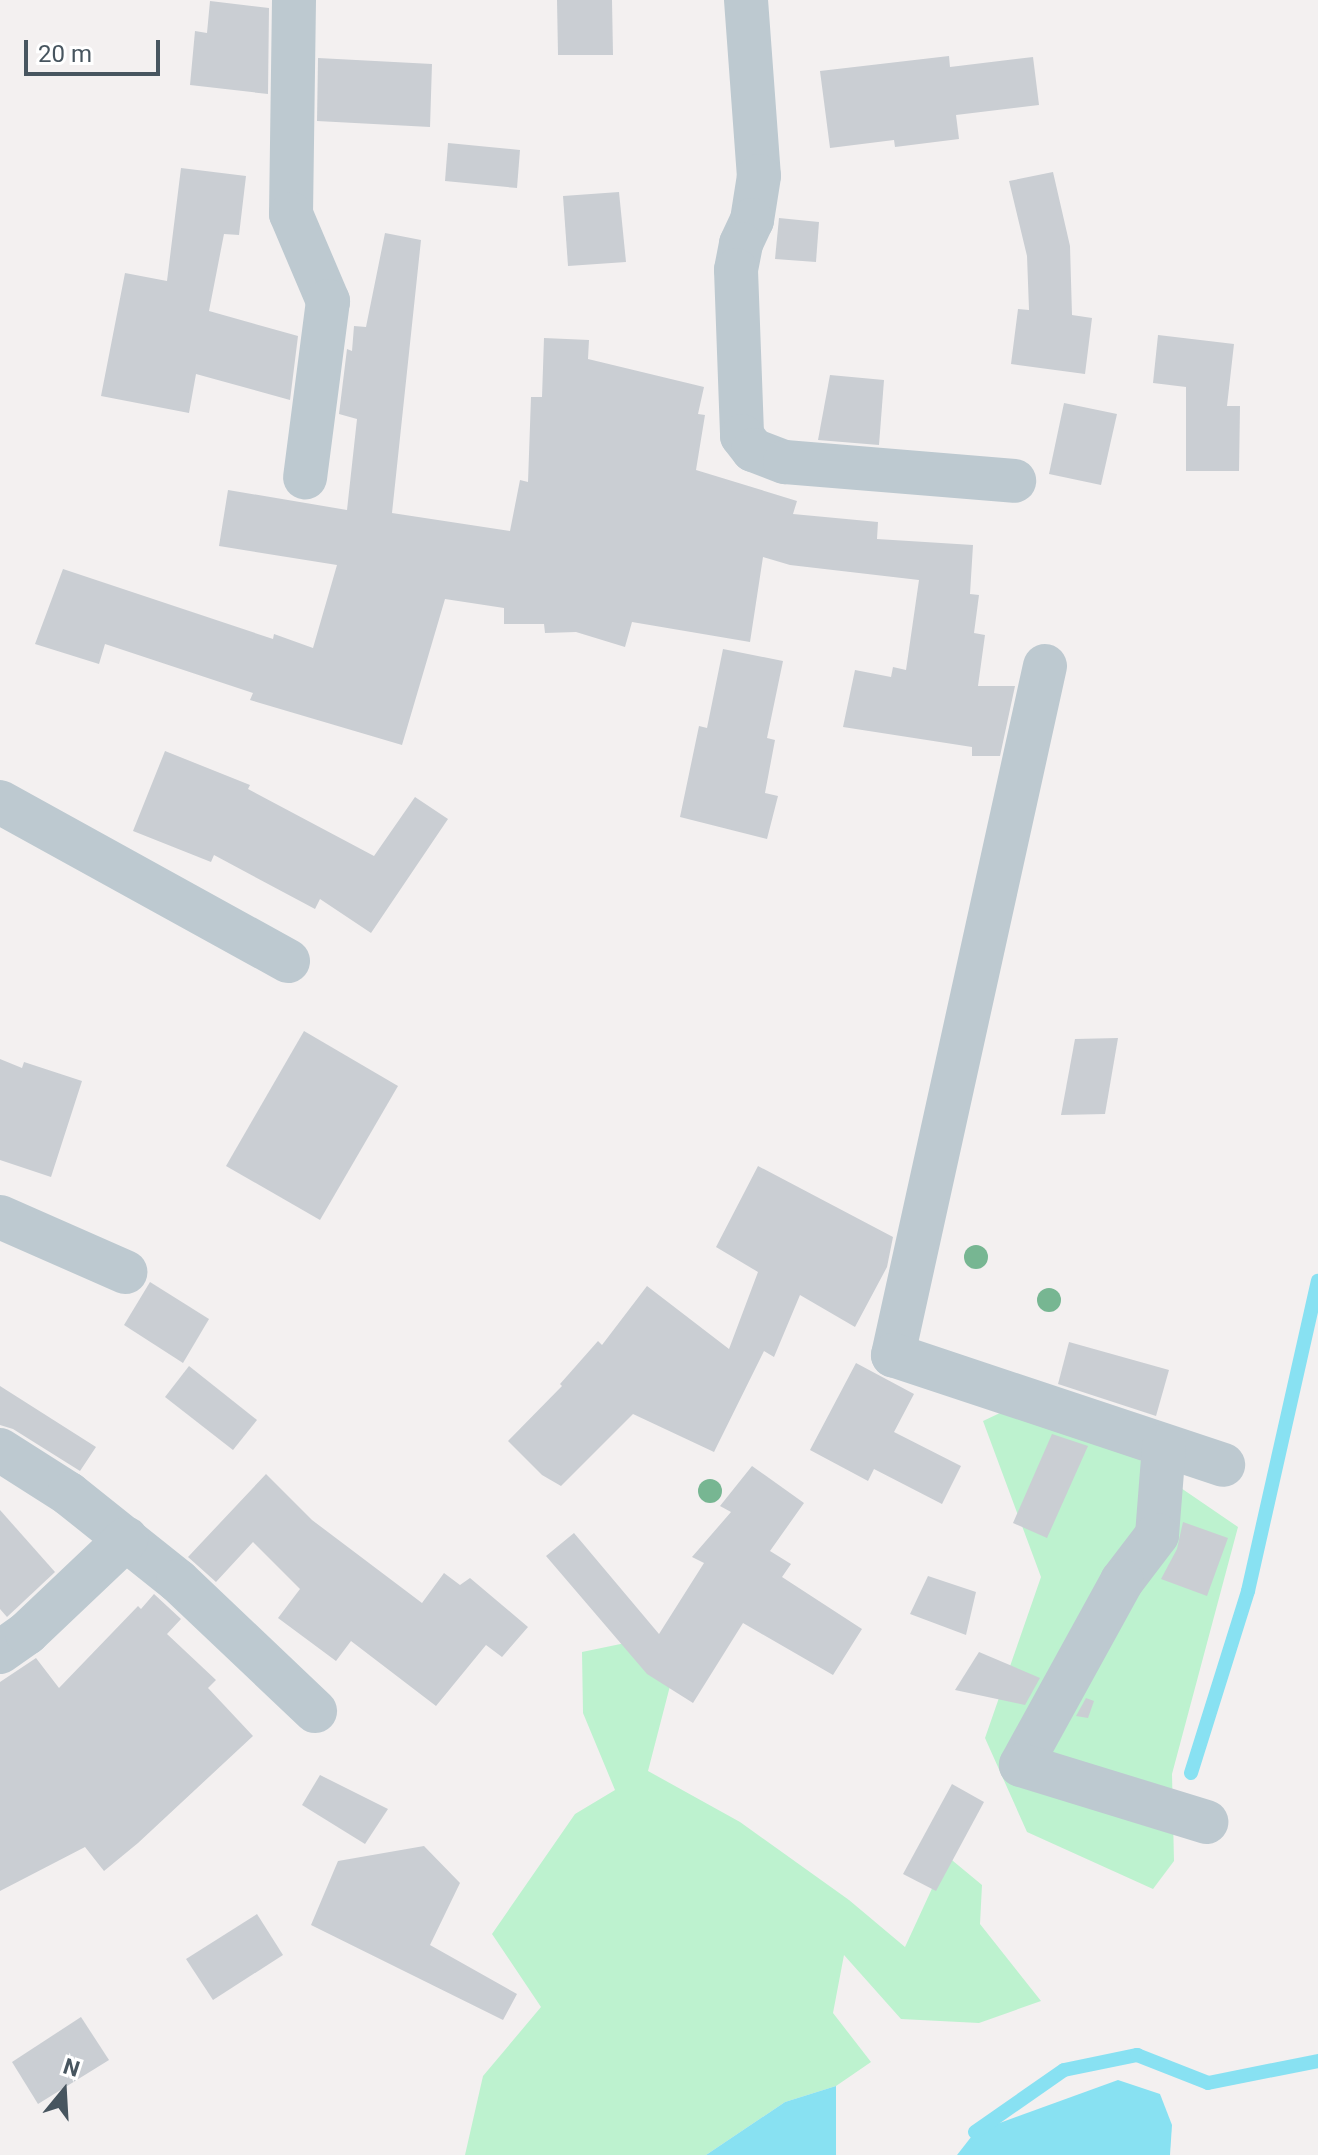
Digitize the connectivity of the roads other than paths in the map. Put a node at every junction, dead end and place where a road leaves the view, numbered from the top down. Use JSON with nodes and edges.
{"nodes":[{"id":1,"x":294,"y":0,"type":"edge"},
{"id":2,"x":746,"y":0,"type":"edge"},
{"id":3,"x":305,"y":478,"type":"dead end"},
{"id":4,"x":1014,"y":481,"type":"dead end"},
{"id":5,"x":1045,"y":666,"type":"dead end"},
{"id":6,"x":0,"y":802,"type":"edge"},
{"id":7,"x":288,"y":961,"type":"dead end"},
{"id":8,"x":0,"y":1217,"type":"edge"},
{"id":9,"x":125,"y":1272,"type":"dead end"},
{"id":10,"x":1164,"y":1446,"type":"junction"},
{"id":11,"x":0,"y":1450,"type":"edge"},
{"id":12,"x":1223,"y":1465,"type":"dead end"},
{"id":13,"x":126,"y":1539,"type":"junction"},
{"id":14,"x":0,"y":1652,"type":"edge"},
{"id":15,"x":315,"y":1711,"type":"dead end"},
{"id":16,"x":1206,"y":1822,"type":"dead end"}],
"edges":[{"from":1,"to":3,"type":"street"},
{"from":2,"to":4,"type":"street"},
{"from":5,"to":10,"type":"street"},
{"from":6,"to":7,"type":"street"},
{"from":8,"to":9,"type":"street"},
{"from":10,"to":12,"type":"street"},
{"from":10,"to":16,"type":"street"},
{"from":11,"to":13,"type":"street"},
{"from":13,"to":14,"type":"street"},
{"from":13,"to":15,"type":"street"}]}
